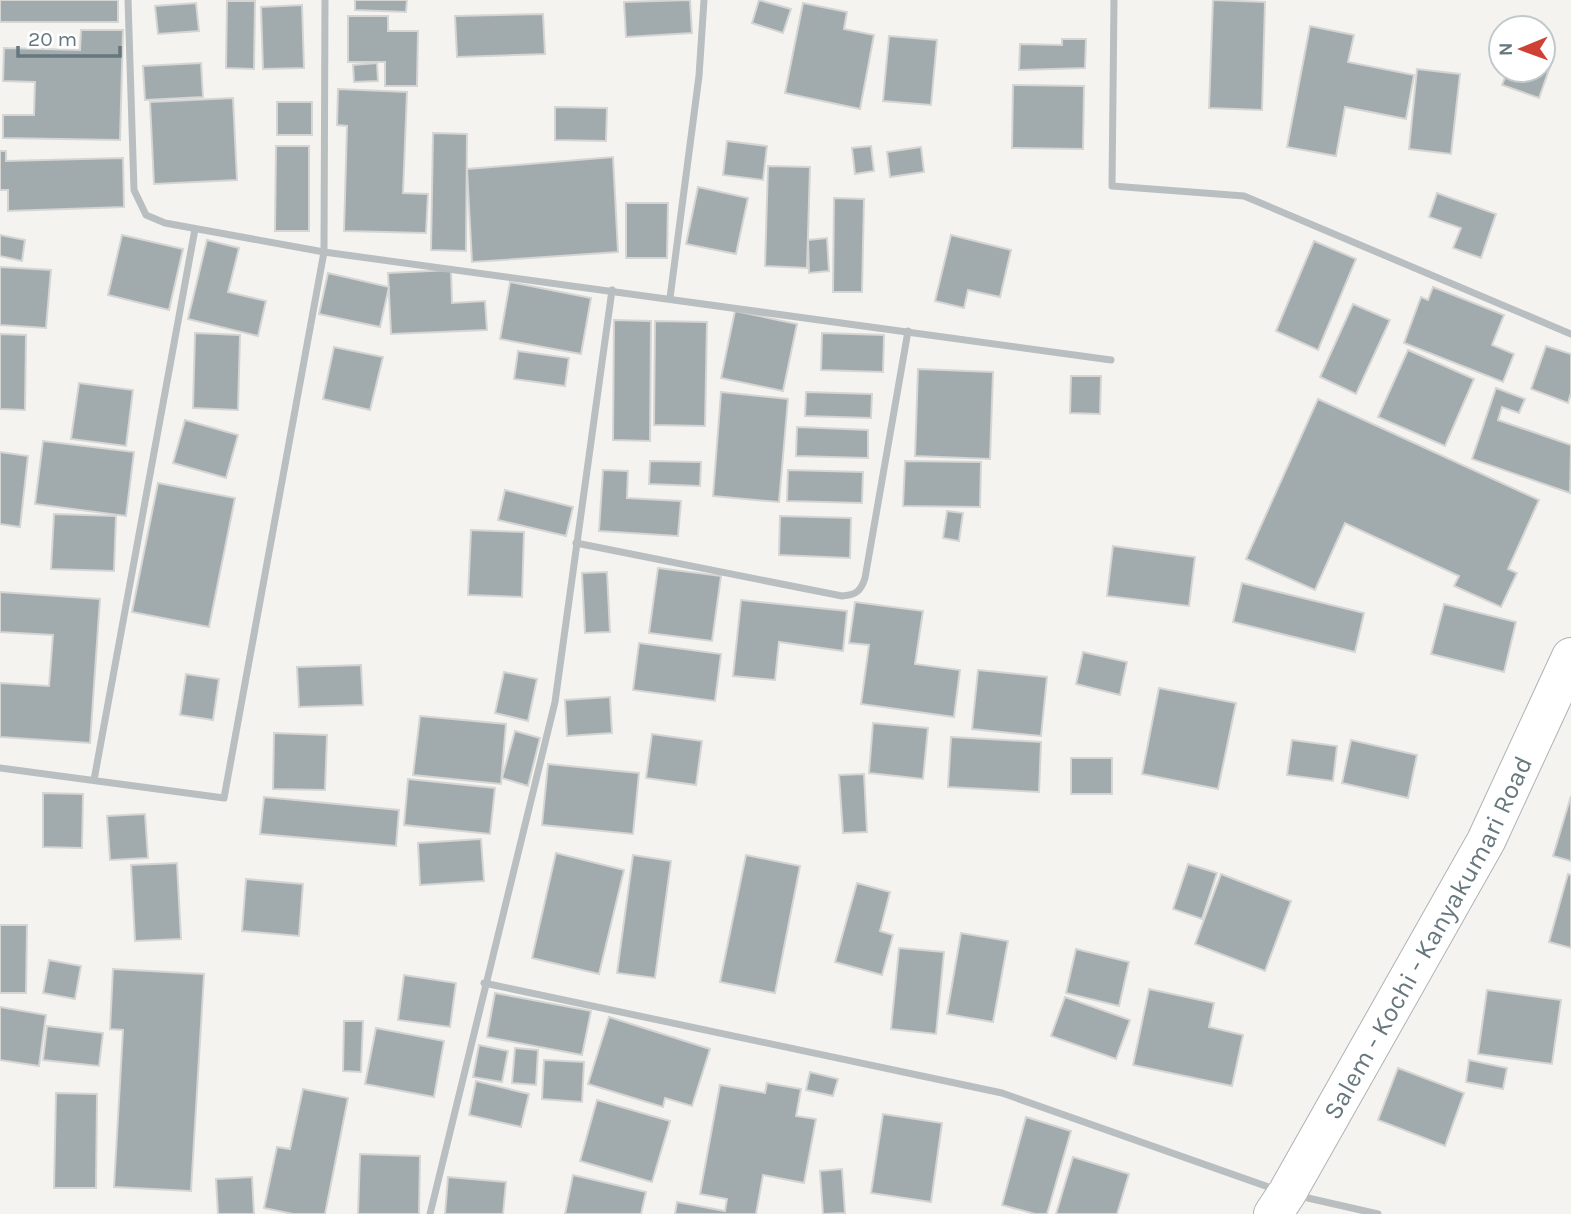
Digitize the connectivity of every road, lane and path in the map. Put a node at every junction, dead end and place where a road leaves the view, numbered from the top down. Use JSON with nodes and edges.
{"nodes":[{"id":1,"x":128,"y":0,"type":"edge"},
{"id":2,"x":324,"y":0,"type":"edge"},
{"id":3,"x":704,"y":0,"type":"edge"},
{"id":4,"x":1114,"y":0,"type":"edge"},
{"id":5,"x":195,"y":229,"type":"junction"},
{"id":6,"x":324,"y":252,"type":"junction"},
{"id":7,"x":612,"y":290,"type":"junction"},
{"id":8,"x":670,"y":298,"type":"junction"},
{"id":9,"x":908,"y":331,"type":"junction"},
{"id":10,"x":1571,"y":334,"type":"edge"},
{"id":11,"x":1111,"y":360,"type":"dead end"},
{"id":12,"x":576,"y":543,"type":"junction"},
{"id":13,"x":1571,"y":657,"type":"edge"},
{"id":14,"x":0,"y":768,"type":"edge"},
{"id":15,"x":94,"y":780,"type":"junction"},
{"id":16,"x":484,"y":984,"type":"junction"},
{"id":17,"x":1280,"y":1204,"type":"edge"},
{"id":18,"x":430,"y":1214,"type":"edge"},
{"id":19,"x":1378,"y":1214,"type":"edge"}],
"edges":[{"from":1,"to":5,"type":"street"},
{"from":2,"to":6,"type":"street"},
{"from":3,"to":8,"type":"street"},
{"from":4,"to":10,"type":"street"},
{"from":5,"to":6,"type":"street"},
{"from":5,"to":15,"type":"street"},
{"from":6,"to":7,"type":"street"},
{"from":6,"to":15,"type":"street"},
{"from":7,"to":8,"type":"street"},
{"from":7,"to":12,"type":"street"},
{"from":8,"to":9,"type":"street"},
{"from":9,"to":11,"type":"street"},
{"from":9,"to":12,"type":"street"},
{"from":12,"to":16,"type":"street"},
{"from":13,"to":17,"type":"highway","name":"Salem - Kochi - Kanyakumari Road"},
{"from":14,"to":15,"type":"street"},
{"from":16,"to":17,"type":"street"},
{"from":16,"to":18,"type":"street"},
{"from":17,"to":19,"type":"street"}]}
